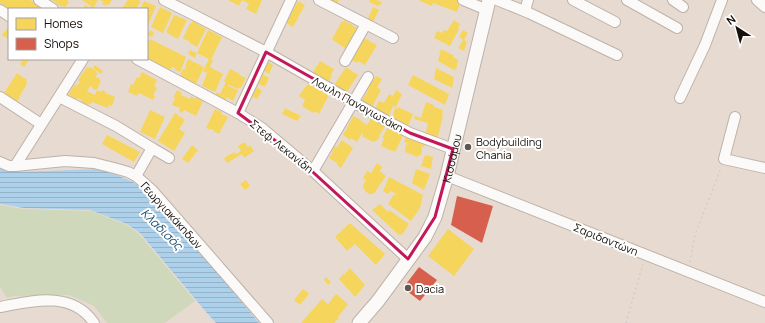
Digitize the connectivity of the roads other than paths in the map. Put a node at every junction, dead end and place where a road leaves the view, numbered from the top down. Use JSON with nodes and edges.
{"nodes":[{"id":1,"x":39,"y":0,"type":"edge"},
{"id":2,"x":165,"y":0,"type":"edge"},
{"id":3,"x":289,"y":0,"type":"edge"},
{"id":4,"x":319,"y":0,"type":"edge"},
{"id":5,"x":463,"y":0,"type":"edge"},
{"id":6,"x":497,"y":0,"type":"edge"},
{"id":7,"x":528,"y":0,"type":"edge"},
{"id":8,"x":573,"y":0,"type":"edge"},
{"id":9,"x":627,"y":0,"type":"edge"},
{"id":10,"x":673,"y":0,"type":"edge"},
{"id":11,"x":722,"y":0,"type":"edge"},
{"id":12,"x":757,"y":0,"type":"edge"},
{"id":13,"x":488,"y":5,"type":"edge"},
{"id":14,"x":683,"y":6,"type":"dead end"},
{"id":15,"x":765,"y":7,"type":"edge"},
{"id":16,"x":51,"y":8,"type":"edge"},
{"id":17,"x":525,"y":11,"type":"junction"},
{"id":18,"x":615,"y":22,"type":"dead end"},
{"id":19,"x":366,"y":24,"type":"junction"},
{"id":20,"x":677,"y":28,"type":"dead end"},
{"id":21,"x":393,"y":38,"type":"dead end"},
{"id":22,"x":266,"y":52,"type":"junction"},
{"id":23,"x":617,"y":55,"type":"dead end"},
{"id":24,"x":139,"y":60,"type":"edge"},
{"id":25,"x":78,"y":61,"type":"edge"},
{"id":26,"x":345,"y":61,"type":"dead end"},
{"id":27,"x":368,"y":77,"type":"dead end"},
{"id":28,"x":0,"y":97,"type":"edge"},
{"id":29,"x":59,"y":97,"type":"junction"},
{"id":30,"x":680,"y":98,"type":"dead end"},
{"id":31,"x":353,"y":102,"type":"junction"},
{"id":32,"x":238,"y":112,"type":"junction"},
{"id":33,"x":735,"y":117,"type":"dead end"},
{"id":34,"x":42,"y":124,"type":"junction"},
{"id":35,"x":152,"y":148,"type":"junction"},
{"id":36,"x":453,"y":149,"type":"junction"},
{"id":37,"x":169,"y":158,"type":"dead end"},
{"id":38,"x":0,"y":162,"type":"edge"},
{"id":39,"x":15,"y":166,"type":"junction"},
{"id":40,"x":765,"y":168,"type":"edge"},
{"id":41,"x":313,"y":171,"type":"junction"},
{"id":42,"x":136,"y":176,"type":"junction"},
{"id":43,"x":448,"y":176,"type":"junction"},
{"id":44,"x":408,"y":260,"type":"junction"},
{"id":45,"x":378,"y":301,"type":"junction"},
{"id":46,"x":765,"y":302,"type":"edge"},
{"id":47,"x":0,"y":307,"type":"edge"},
{"id":48,"x":94,"y":323,"type":"edge"},
{"id":49,"x":268,"y":323,"type":"edge"},
{"id":50,"x":359,"y":323,"type":"edge"},
{"id":51,"x":369,"y":323,"type":"edge"}],
"edges":[{"from":1,"to":16,"type":"street"},
{"from":2,"to":22,"type":"street","name":"Λουλη Παναγιωτάκη"},
{"from":3,"to":22,"type":"street"},
{"from":4,"to":19,"type":"street"},
{"from":5,"to":13,"type":"street"},
{"from":6,"to":17,"type":"street"},
{"from":7,"to":17,"type":"street"},
{"from":8,"to":18,"type":"street"},
{"from":9,"to":20,"type":"street"},
{"from":10,"to":14,"type":"street"},
{"from":11,"to":30,"type":"street"},
{"from":12,"to":15,"type":"street"},
{"from":13,"to":36,"type":"main road","name":"Κισσάμου"},
{"from":17,"to":23,"type":"street"},
{"from":19,"to":21,"type":"street"},
{"from":19,"to":26,"type":"street"},
{"from":22,"to":31,"type":"street","name":"Λουλη Παναγιωτάκη"},
{"from":22,"to":32,"type":"street"},
{"from":24,"to":32,"type":"street","name":"Στεφ. Λεκανίδη"},
{"from":25,"to":29,"type":"street"},
{"from":27,"to":31,"type":"street"},
{"from":28,"to":34,"type":"street"},
{"from":29,"to":34,"type":"street"},
{"from":29,"to":35,"type":"street"},
{"from":31,"to":36,"type":"street","name":"Λουλη Παναγιωτάκη"},
{"from":31,"to":41,"type":"street"},
{"from":32,"to":41,"type":"street","name":"Στεφ. Λεκανίδη"},
{"from":33,"to":40,"type":"street"},
{"from":34,"to":39,"type":"street"},
{"from":35,"to":37,"type":"street"},
{"from":35,"to":42,"type":"street"},
{"from":36,"to":43,"type":"main road","name":"Κισσάμου"},
{"from":38,"to":39,"type":"street","name":"Γεωργιακάκηδων"},
{"from":39,"to":42,"type":"street","name":"Γεωργιακάκηδων"},
{"from":41,"to":44,"type":"street","name":"Στεφ. Λεκανίδη"},
{"from":42,"to":49,"type":"street","name":"Γεωργιακάκηδων"},
{"from":43,"to":44,"type":"main road","name":"Κισσάμου"},
{"from":43,"to":46,"type":"street","name":"Σαριδαντώνη"},
{"from":44,"to":45,"type":"main road","name":"Κισσάμου"},
{"from":45,"to":50,"type":"main road","name":"Κισσάμου"},
{"from":45,"to":51,"type":"main road","name":"Κισσάμου"},
{"from":47,"to":48,"type":"street"}]}
